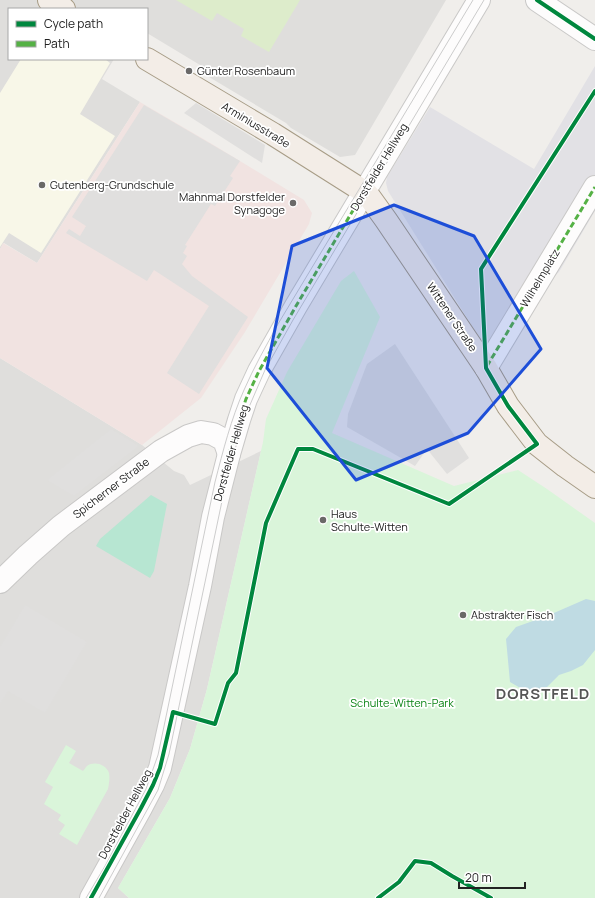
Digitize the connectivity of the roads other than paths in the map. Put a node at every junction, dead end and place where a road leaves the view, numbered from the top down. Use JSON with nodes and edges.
{"nodes":[{"id":1,"x":49,"y":0,"type":"edge"},
{"id":2,"x":479,"y":0,"type":"edge"},
{"id":3,"x":537,"y":0,"type":"edge"},
{"id":4,"x":62,"y":8,"type":"edge"},
{"id":5,"x":595,"y":39,"type":"edge"},
{"id":6,"x":148,"y":60,"type":"edge"},
{"id":7,"x":595,"y":187,"type":"edge"},
{"id":8,"x":364,"y":192,"type":"junction"},
{"id":9,"x":486,"y":368,"type":"junction"},
{"id":10,"x":229,"y":454,"type":"junction"},
{"id":11,"x":595,"y":487,"type":"edge"},
{"id":12,"x":0,"y":582,"type":"edge"},
{"id":13,"x":91,"y":898,"type":"edge"}],
"edges":[{"from":1,"to":4,"type":"main road"},
{"from":2,"to":8,"type":"street","name":"Dorstfelder Hellweg"},
{"from":3,"to":5,"type":"street"},
{"from":6,"to":8,"type":"main road","name":"Arminiusstraße"},
{"from":7,"to":9,"type":"street","name":"Wilhelmplatz"},
{"from":8,"to":9,"type":"main road","name":"Wittener Straße"},
{"from":8,"to":10,"type":"street","name":"Dorstfelder Hellweg"},
{"from":9,"to":11,"type":"main road","name":"Wittener Straße"},
{"from":10,"to":12,"type":"street","name":"Spicherner Straße"},
{"from":10,"to":13,"type":"street","name":"Dorstfelder Hellweg"}]}
